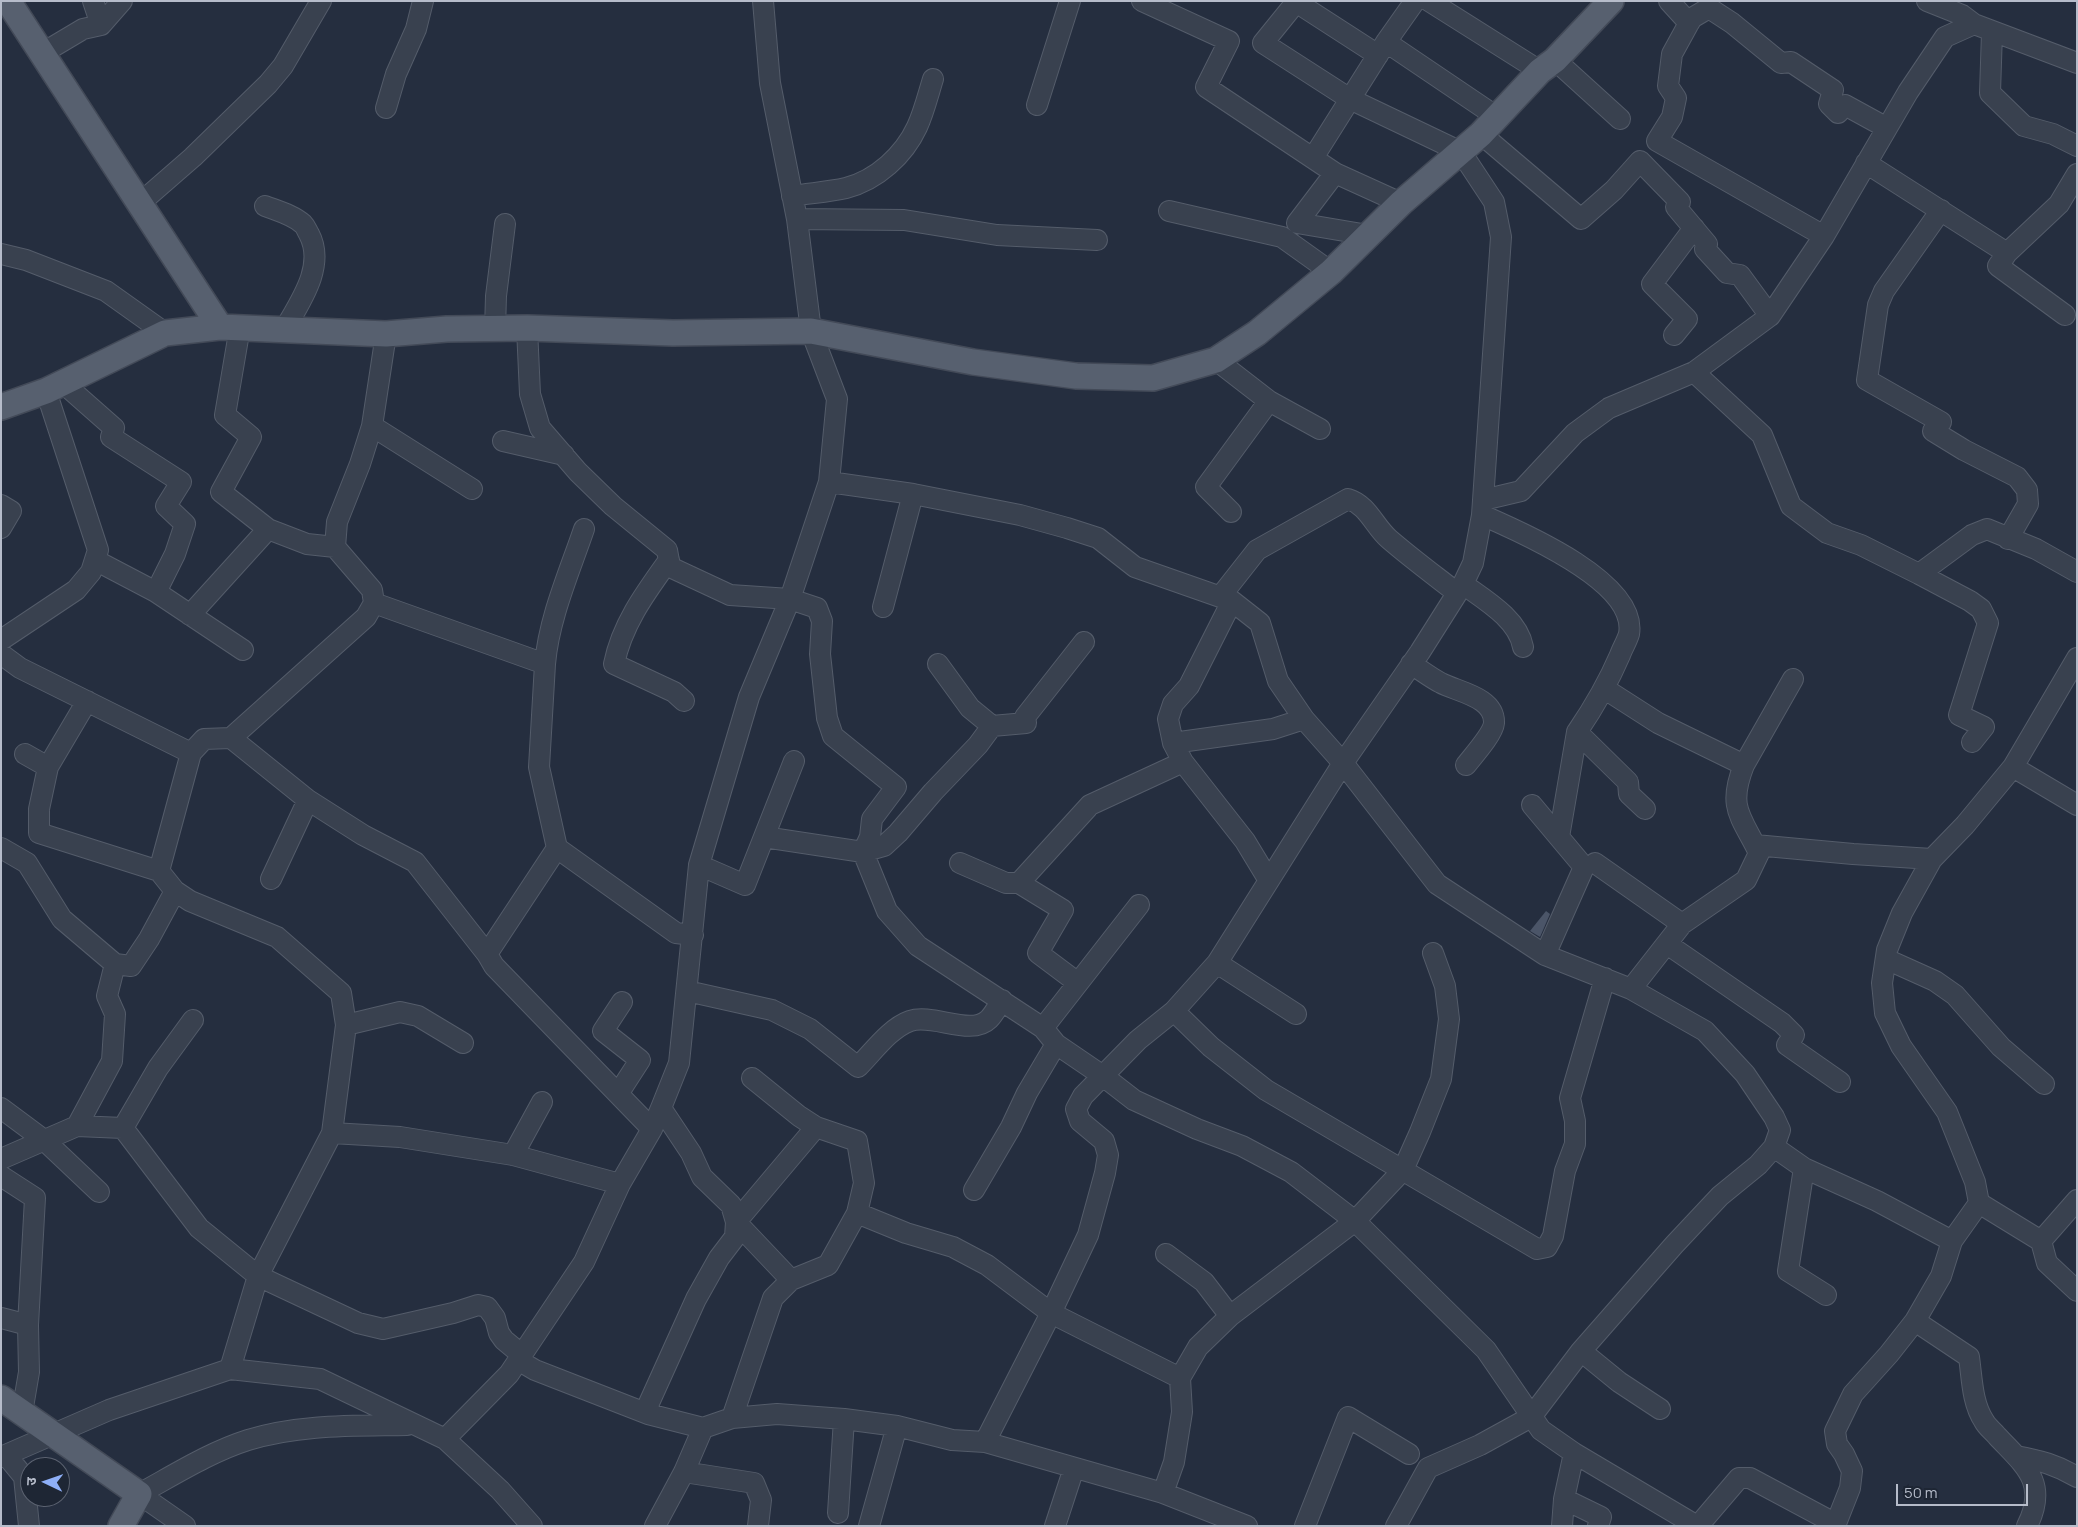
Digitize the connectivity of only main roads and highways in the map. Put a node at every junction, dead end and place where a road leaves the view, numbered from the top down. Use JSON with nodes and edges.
{"nodes":[{"id":1,"x":8,"y":1,"type":"edge"},
{"id":2,"x":1611,"y":1,"type":"edge"},
{"id":3,"x":230,"y":327,"type":"junction"},
{"id":4,"x":1,"y":407,"type":"edge"},
{"id":5,"x":1,"y":1398,"type":"edge"},
{"id":6,"x":121,"y":1526,"type":"edge"}],
"edges":[{"from":1,"to":3,"type":"main road"},
{"from":2,"to":3,"type":"main road"},
{"from":3,"to":4,"type":"main road"},
{"from":5,"to":6,"type":"main road"}]}
